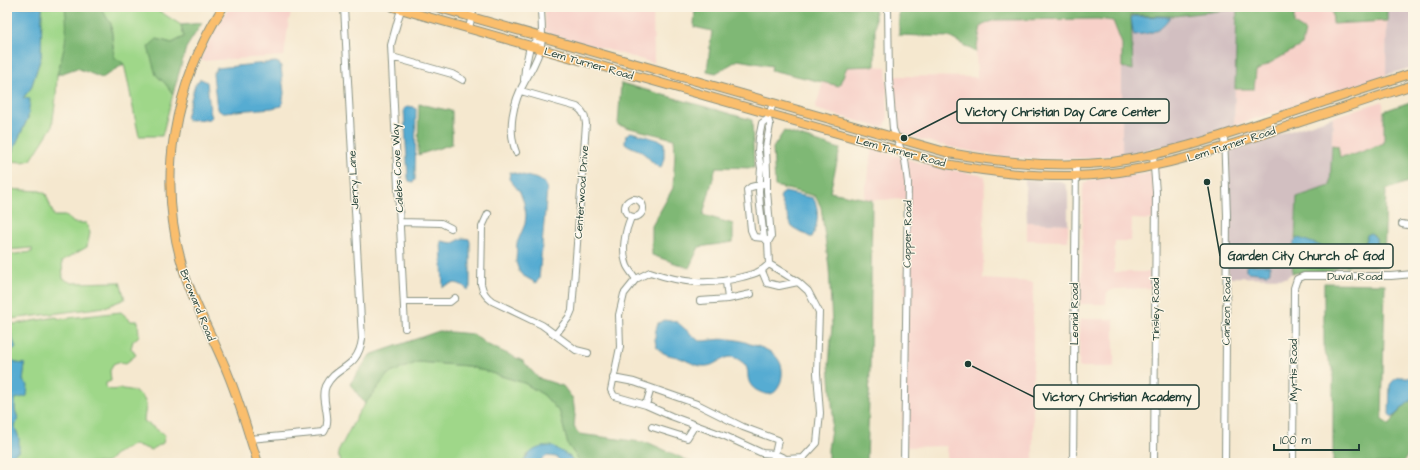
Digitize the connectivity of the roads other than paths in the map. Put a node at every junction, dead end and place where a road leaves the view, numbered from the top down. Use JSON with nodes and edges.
{"nodes":[{"id":1,"x":223,"y":7,"type":"edge"},
{"id":2,"x":344,"y":7,"type":"edge"},
{"id":3,"x":393,"y":7,"type":"edge"},
{"id":4,"x":436,"y":7,"type":"edge"},
{"id":5,"x":474,"y":7,"type":"edge"},
{"id":6,"x":541,"y":7,"type":"edge"},
{"id":7,"x":888,"y":7,"type":"edge"},
{"id":8,"x":402,"y":8,"type":"edge"},
{"id":9,"x":471,"y":17,"type":"junction"},
{"id":10,"x":469,"y":28,"type":"junction"},
{"id":11,"x":541,"y":37,"type":"junction"},
{"id":12,"x":530,"y":46,"type":"junction"},
{"id":13,"x":540,"y":49,"type":"junction"},
{"id":14,"x":392,"y":57,"type":"junction"},
{"id":15,"x":655,"y":70,"type":"junction"},
{"id":16,"x":1413,"y":73,"type":"edge"},
{"id":17,"x":463,"y":80,"type":"dead end"},
{"id":18,"x":652,"y":81,"type":"junction"},
{"id":19,"x":524,"y":82,"type":"junction"},
{"id":20,"x":1413,"y":85,"type":"edge"},
{"id":21,"x":521,"y":91,"type":"junction"},
{"id":22,"x":773,"y":103,"type":"junction"},
{"id":23,"x":769,"y":116,"type":"junction"},
{"id":24,"x":1224,"y":135,"type":"junction"},
{"id":25,"x":897,"y":139,"type":"junction"},
{"id":26,"x":1225,"y":147,"type":"junction"},
{"id":27,"x":516,"y":152,"type":"dead end"},
{"id":28,"x":902,"y":152,"type":"junction"},
{"id":29,"x":1153,"y":155,"type":"junction"},
{"id":30,"x":1076,"y":164,"type":"junction"},
{"id":31,"x":1154,"y":166,"type":"junction"},
{"id":32,"x":1076,"y":176,"type":"junction"},
{"id":33,"x":760,"y":184,"type":"junction"},
{"id":34,"x":767,"y":184,"type":"junction"},
{"id":35,"x":488,"y":214,"type":"dead end"},
{"id":36,"x":631,"y":217,"type":"dead end"},
{"id":37,"x":400,"y":222,"type":"junction"},
{"id":38,"x":1402,"y":224,"type":"dead end"},
{"id":39,"x":1413,"y":226,"type":"edge"},
{"id":40,"x":451,"y":228,"type":"dead end"},
{"id":41,"x":766,"y":240,"type":"junction"},
{"id":42,"x":769,"y":264,"type":"junction"},
{"id":43,"x":762,"y":271,"type":"junction"},
{"id":44,"x":1413,"y":274,"type":"edge"},
{"id":45,"x":636,"y":279,"type":"junction"},
{"id":46,"x":1297,"y":279,"type":"joint"},
{"id":47,"x":726,"y":282,"type":"junction"},
{"id":48,"x":798,"y":282,"type":"junction"},
{"id":49,"x":751,"y":294,"type":"dead end"},
{"id":50,"x":455,"y":298,"type":"dead end"},
{"id":51,"x":728,"y":299,"type":"junction"},
{"id":52,"x":700,"y":301,"type":"dead end"},
{"id":53,"x":404,"y":302,"type":"junction"},
{"id":54,"x":405,"y":328,"type":"dead end"},
{"id":55,"x":556,"y":334,"type":"junction"},
{"id":56,"x":588,"y":353,"type":"dead end"},
{"id":57,"x":613,"y":378,"type":"junction"},
{"id":58,"x":651,"y":388,"type":"junction"},
{"id":59,"x":646,"y":405,"type":"junction"},
{"id":60,"x":695,"y":425,"type":"junction"},
{"id":61,"x":652,"y":427,"type":"dead end"},
{"id":62,"x":250,"y":439,"type":"junction"},
{"id":63,"x":775,"y":454,"type":"junction"},
{"id":64,"x":258,"y":463,"type":"edge"},
{"id":65,"x":772,"y":463,"type":"edge"},
{"id":66,"x":904,"y":463,"type":"edge"},
{"id":67,"x":1073,"y":463,"type":"edge"},
{"id":68,"x":1154,"y":463,"type":"edge"},
{"id":69,"x":1225,"y":463,"type":"edge"},
{"id":70,"x":1294,"y":463,"type":"edge"}],
"edges":[{"from":1,"to":62,"type":"main road","name":"Broward Road"},
{"from":2,"to":62,"type":"street","name":"Jerry Lane"},
{"from":3,"to":8,"type":"main road","name":"Lem Turner Road"},
{"from":4,"to":9,"type":"main road","name":"Lem Turner Road"},
{"from":5,"to":9,"type":"street"},
{"from":6,"to":11,"type":"street"},
{"from":7,"to":25,"type":"street","name":"Capper Road"},
{"from":8,"to":10,"type":"main road","name":"Lem Turner Road"},
{"from":8,"to":14,"type":"street","name":"Calebs Cove Way"},
{"from":9,"to":10,"type":"street"},
{"from":9,"to":11,"type":"main road","name":"Lem Turner Road"},
{"from":10,"to":12,"type":"main road","name":"Lem Turner Road"},
{"from":11,"to":12,"type":"street"},
{"from":11,"to":13,"type":"street"},
{"from":11,"to":15,"type":"main road","name":"Lem Turner Road"},
{"from":12,"to":13,"type":"main road","name":"Lem Turner Road"},
{"from":12,"to":19,"type":"street"},
{"from":13,"to":18,"type":"main road","name":"Lem Turner Road"},
{"from":13,"to":19,"type":"street"},
{"from":14,"to":17,"type":"street"},
{"from":14,"to":37,"type":"street","name":"Calebs Cove Way"},
{"from":15,"to":18,"type":"main road"},
{"from":15,"to":22,"type":"main road","name":"Lem Turner Road"},
{"from":16,"to":24,"type":"main road","name":"Lem Turner Road"},
{"from":18,"to":23,"type":"main road","name":"Lem Turner Road"},
{"from":19,"to":21,"type":"street"},
{"from":20,"to":26,"type":"main road","name":"Lem Turner Road"},
{"from":21,"to":27,"type":"street"},
{"from":21,"to":55,"type":"street","name":"Centerwood Drive"},
{"from":22,"to":23,"type":"street"},
{"from":22,"to":25,"type":"main road","name":"Lem Turner Road"},
{"from":23,"to":28,"type":"main road","name":"Lem Turner Road"},
{"from":23,"to":33,"type":"street"},
{"from":23,"to":34,"type":"street"},
{"from":24,"to":26,"type":"street","name":"Carleon Road"},
{"from":24,"to":29,"type":"main road","name":"Lem Turner Road"},
{"from":25,"to":28,"type":"street","name":"Capper Road"},
{"from":25,"to":30,"type":"main road","name":"Lem Turner Road"},
{"from":26,"to":31,"type":"main road","name":"Lem Turner Road"},
{"from":26,"to":69,"type":"street","name":"Carleon Road"},
{"from":28,"to":32,"type":"main road","name":"Lem Turner Road"},
{"from":28,"to":66,"type":"street","name":"Capper Road"},
{"from":29,"to":30,"type":"main road","name":"Lem Turner Road"},
{"from":29,"to":31,"type":"street","name":"Tinsley Road"},
{"from":30,"to":32,"type":"street","name":"Leonid Road"},
{"from":31,"to":32,"type":"main road","name":"Lem Turner Road"},
{"from":31,"to":68,"type":"street","name":"Tinsley Road"},
{"from":32,"to":67,"type":"street","name":"Leonid Road"},
{"from":33,"to":34,"type":"street"},
{"from":33,"to":41,"type":"street"},
{"from":33,"to":41,"type":"street"},
{"from":34,"to":41,"type":"street"},
{"from":35,"to":55,"type":"street"},
{"from":36,"to":45,"type":"street"},
{"from":37,"to":40,"type":"street"},
{"from":37,"to":53,"type":"street","name":"Calebs Cove Way"},
{"from":38,"to":39,"type":"street"},
{"from":41,"to":42,"type":"street"},
{"from":42,"to":43,"type":"street"},
{"from":42,"to":48,"type":"street"},
{"from":43,"to":47,"type":"street"},
{"from":43,"to":48,"type":"street"},
{"from":44,"to":46,"type":"street","name":"Duval Road"},
{"from":45,"to":47,"type":"street"},
{"from":45,"to":57,"type":"street"},
{"from":46,"to":70,"type":"street","name":"Myrtis Road"},
{"from":47,"to":51,"type":"street"},
{"from":48,"to":63,"type":"street"},
{"from":49,"to":51,"type":"street"},
{"from":50,"to":53,"type":"street"},
{"from":51,"to":52,"type":"street"},
{"from":53,"to":54,"type":"street","name":"Calebs Cove Way"},
{"from":55,"to":56,"type":"street"},
{"from":57,"to":58,"type":"street"},
{"from":57,"to":59,"type":"street"},
{"from":58,"to":59,"type":"street"},
{"from":58,"to":63,"type":"street"},
{"from":59,"to":60,"type":"street"},
{"from":60,"to":61,"type":"street"},
{"from":60,"to":63,"type":"street"},
{"from":62,"to":64,"type":"main road","name":"Broward Road"},
{"from":63,"to":65,"type":"street"}]}
